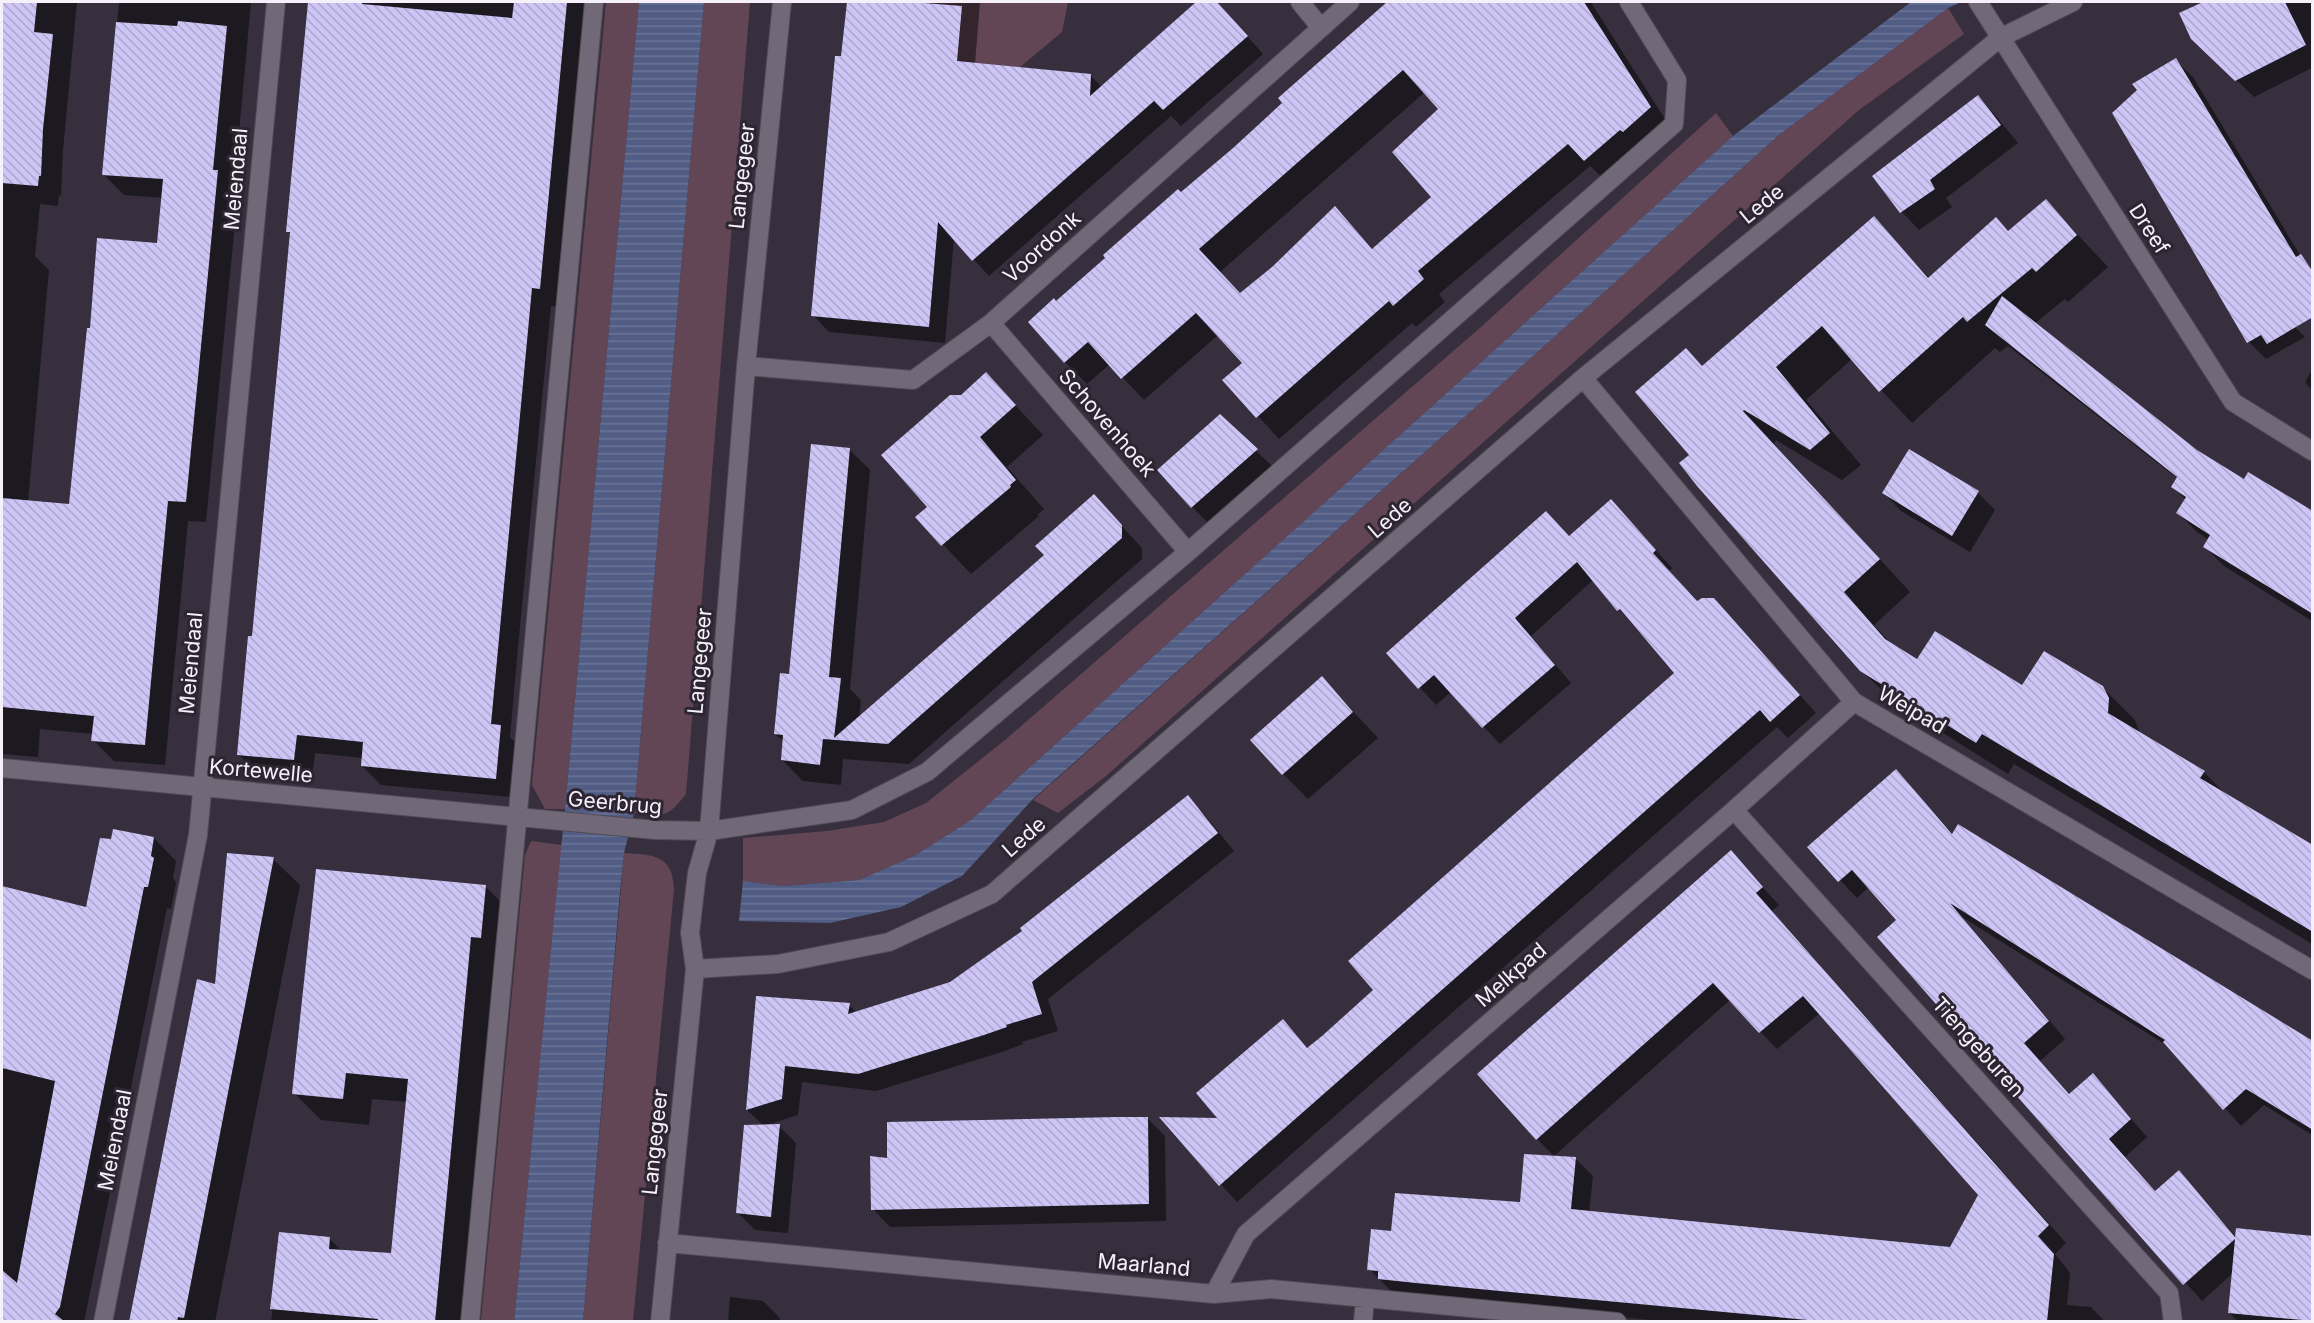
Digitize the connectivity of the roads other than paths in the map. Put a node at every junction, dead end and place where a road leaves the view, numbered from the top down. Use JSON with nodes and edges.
{"nodes":[{"id":1,"x":276,"y":2,"type":"edge"},
{"id":2,"x":594,"y":2,"type":"edge"},
{"id":3,"x":782,"y":2,"type":"edge"},
{"id":4,"x":1300,"y":2,"type":"edge"},
{"id":5,"x":1350,"y":2,"type":"edge"},
{"id":6,"x":1629,"y":2,"type":"edge"},
{"id":7,"x":2073,"y":2,"type":"edge"},
{"id":8,"x":1980,"y":5,"type":"edge"},
{"id":9,"x":1321,"y":28,"type":"junction"},
{"id":10,"x":2000,"y":38,"type":"junction"},
{"id":11,"x":991,"y":323,"type":"junction"},
{"id":12,"x":746,"y":366,"type":"junction"},
{"id":13,"x":1583,"y":378,"type":"junction"},
{"id":14,"x":2313,"y":451,"type":"edge"},
{"id":15,"x":1188,"y":552,"type":"junction"},
{"id":16,"x":1854,"y":702,"type":"junction"},
{"id":17,"x":2,"y":768,"type":"edge"},
{"id":18,"x":202,"y":788,"type":"junction"},
{"id":19,"x":1734,"y":810,"type":"junction"},
{"id":20,"x":518,"y":816,"type":"junction"},
{"id":21,"x":709,"y":831,"type":"junction"},
{"id":22,"x":695,"y":969,"type":"junction"},
{"id":23,"x":2313,"y":970,"type":"edge"},
{"id":24,"x":667,"y":1243,"type":"junction"},
{"id":25,"x":1214,"y":1294,"type":"junction"},
{"id":26,"x":1365,"y":1298,"type":"junction"},
{"id":27,"x":103,"y":1322,"type":"edge"},
{"id":28,"x":470,"y":1322,"type":"edge"},
{"id":29,"x":660,"y":1322,"type":"edge"},
{"id":30,"x":1363,"y":1322,"type":"edge"},
{"id":31,"x":1617,"y":1322,"type":"edge"},
{"id":32,"x":2173,"y":1322,"type":"edge"}],
"edges":[{"from":1,"to":18,"type":"street","name":"Meiendaal"},
{"from":2,"to":20,"type":"street"},
{"from":3,"to":12,"type":"street","name":"Langegeer"},
{"from":4,"to":9,"type":"street"},
{"from":5,"to":9,"type":"street","name":"Voordonk"},
{"from":6,"to":15,"type":"street"},
{"from":7,"to":10,"type":"street","name":"Lede"},
{"from":8,"to":10,"type":"street","name":"Dreef"},
{"from":9,"to":11,"type":"street","name":"Voordonk"},
{"from":10,"to":13,"type":"street","name":"Lede"},
{"from":10,"to":14,"type":"street","name":"Dreef"},
{"from":11,"to":12,"type":"street","name":"Voordonk"},
{"from":11,"to":15,"type":"street","name":"Schovenhoek"},
{"from":12,"to":21,"type":"street","name":"Langegeer"},
{"from":13,"to":16,"type":"street","name":"Weipad"},
{"from":13,"to":22,"type":"street","name":"Lede"},
{"from":15,"to":21,"type":"street"},
{"from":16,"to":19,"type":"street","name":"Melkpad"},
{"from":16,"to":23,"type":"street","name":"Weipad"},
{"from":17,"to":18,"type":"street","name":"Kortewelle"},
{"from":18,"to":20,"type":"street","name":"Kortewelle"},
{"from":18,"to":27,"type":"street","name":"Meiendaal"},
{"from":19,"to":25,"type":"street","name":"Melkpad"},
{"from":19,"to":32,"type":"street","name":"Tiengeburen"},
{"from":20,"to":21,"type":"street","name":"Geerbrug"},
{"from":20,"to":28,"type":"street"},
{"from":21,"to":22,"type":"street","name":"Langegeer"},
{"from":22,"to":24,"type":"street","name":"Langegeer"},
{"from":24,"to":25,"type":"street","name":"Maarland"},
{"from":24,"to":29,"type":"street","name":"Langegeer"},
{"from":25,"to":26,"type":"street","name":"Maarland"},
{"from":26,"to":30,"type":"street"},
{"from":26,"to":31,"type":"street","name":"Maarland"}]}
